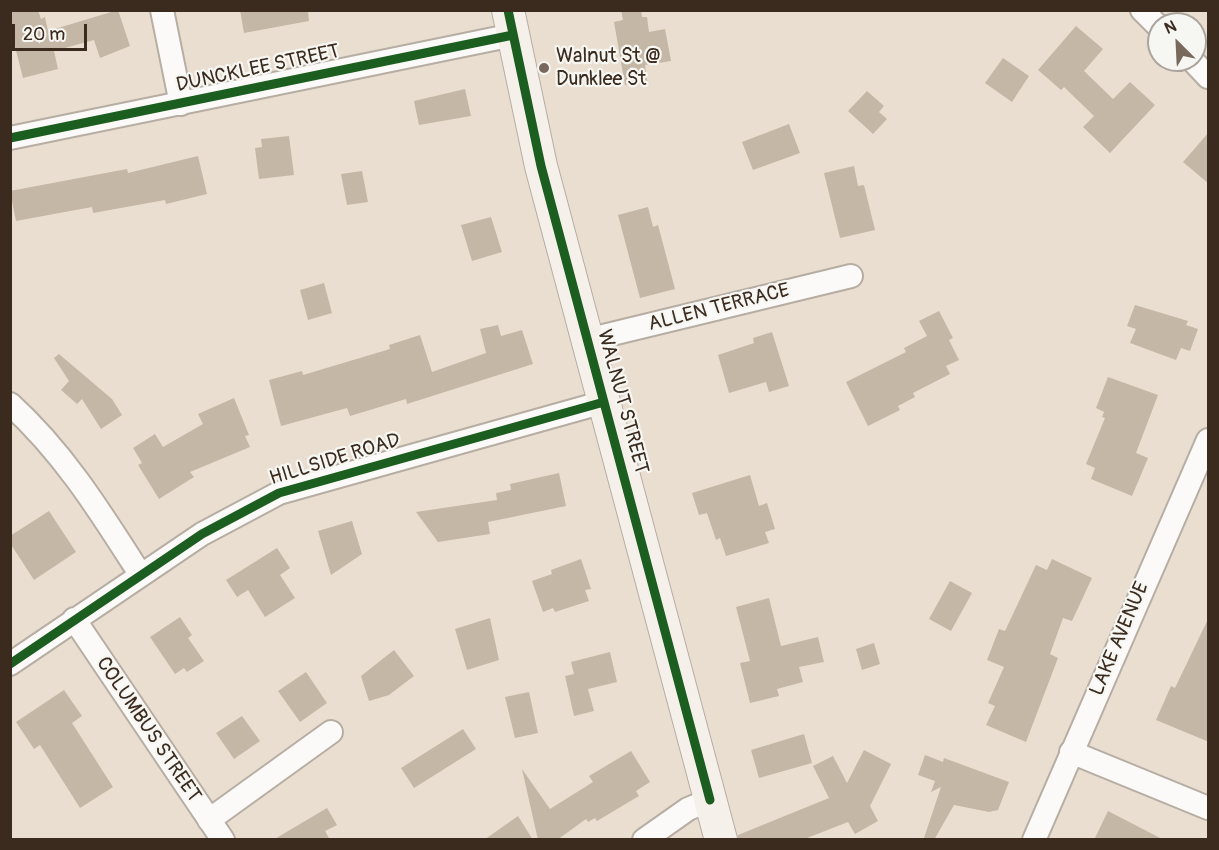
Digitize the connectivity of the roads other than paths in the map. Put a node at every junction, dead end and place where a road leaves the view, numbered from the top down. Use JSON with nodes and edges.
{"nodes":[{"id":1,"x":162,"y":10,"type":"edge"},
{"id":2,"x":511,"y":23,"type":"edge"},
{"id":3,"x":181,"y":104,"type":"junction"},
{"id":4,"x":10,"y":138,"type":"edge"},
{"id":5,"x":851,"y":276,"type":"dead end"},
{"id":6,"x":587,"y":340,"type":"junction"},
{"id":7,"x":604,"y":402,"type":"junction"},
{"id":8,"x":10,"y":404,"type":"edge"},
{"id":9,"x":1209,"y":440,"type":"edge"},
{"id":10,"x":140,"y":574,"type":"junction"},
{"id":11,"x":74,"y":619,"type":"junction"},
{"id":12,"x":10,"y":664,"type":"edge"},
{"id":13,"x":331,"y":732,"type":"dead end"},
{"id":14,"x":1071,"y":752,"type":"junction"},
{"id":15,"x":710,"y":800,"type":"junction"},
{"id":16,"x":1209,"y":808,"type":"edge"},
{"id":17,"x":209,"y":820,"type":"junction"},
{"id":18,"x":223,"y":840,"type":"edge"},
{"id":19,"x":644,"y":840,"type":"edge"},
{"id":20,"x":721,"y":840,"type":"edge"},
{"id":21,"x":1034,"y":840,"type":"edge"}],
"edges":[{"from":1,"to":3,"type":"street"},
{"from":2,"to":3,"type":"street","name":"DUNCKLEE STREET"},
{"from":2,"to":6,"type":"main road","name":"WALNUT STREET"},
{"from":3,"to":4,"type":"street","name":"DUNCKLEE STREET"},
{"from":5,"to":6,"type":"street","name":"ALLEN TERRACE"},
{"from":6,"to":7,"type":"main road","name":"WALNUT STREET"},
{"from":7,"to":10,"type":"street","name":"HILLSIDE ROAD"},
{"from":7,"to":15,"type":"main road","name":"WALNUT STREET"},
{"from":8,"to":10,"type":"street"},
{"from":9,"to":14,"type":"street","name":"LAKE AVENUE"},
{"from":10,"to":11,"type":"street","name":"HILLSIDE ROAD"},
{"from":11,"to":12,"type":"street","name":"HILLSIDE ROAD"},
{"from":11,"to":17,"type":"street","name":"COLUMBUS STREET"},
{"from":13,"to":17,"type":"street"},
{"from":14,"to":16,"type":"street"},
{"from":14,"to":21,"type":"street","name":"LAKE AVENUE"},
{"from":15,"to":19,"type":"street"},
{"from":15,"to":20,"type":"main road","name":"WALNUT STREET"},
{"from":17,"to":18,"type":"street","name":"COLUMBUS STREET"}]}
